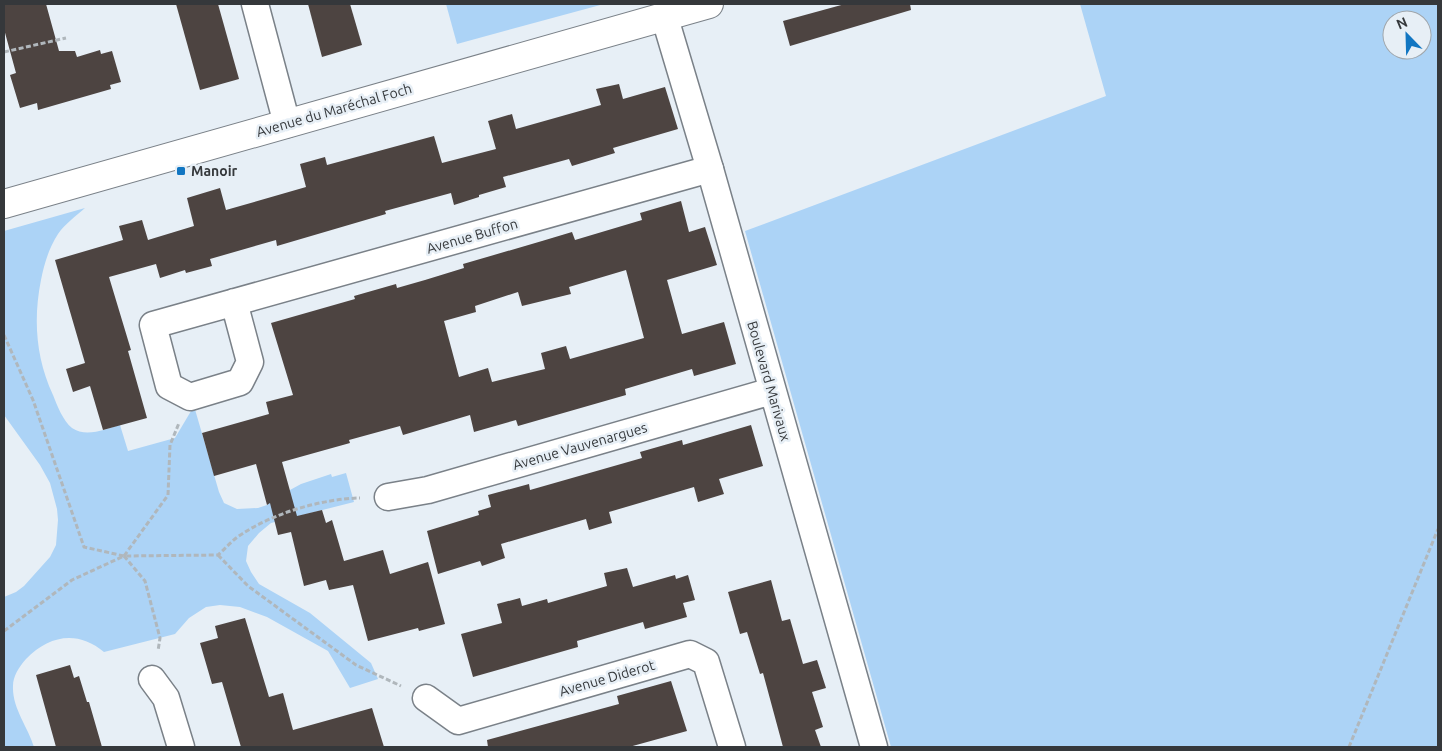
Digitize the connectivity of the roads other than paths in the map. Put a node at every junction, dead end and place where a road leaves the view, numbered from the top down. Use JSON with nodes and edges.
{"nodes":[{"id":1,"x":255,"y":4,"type":"edge"},
{"id":2,"x":709,"y":4,"type":"edge"},
{"id":3,"x":664,"y":15,"type":"junction"},
{"id":4,"x":287,"y":124,"type":"junction"},
{"id":5,"x":710,"y":169,"type":"junction"},
{"id":6,"x":4,"y":204,"type":"edge"},
{"id":7,"x":234,"y":302,"type":"junction"},
{"id":8,"x":772,"y":391,"type":"junction"},
{"id":9,"x":388,"y":498,"type":"road end"},
{"id":10,"x":152,"y":679,"type":"road end"},
{"id":11,"x":426,"y":698,"type":"road end"},
{"id":12,"x":181,"y":747,"type":"edge"},
{"id":13,"x":732,"y":747,"type":"edge"},
{"id":14,"x":874,"y":747,"type":"edge"}],
"edges":[{"from":1,"to":4,"type":"street"},
{"from":2,"to":3,"type":"main road","name":"Avenue du Maréchal Foch"},
{"from":3,"to":4,"type":"main road","name":"Avenue du Maréchal Foch"},
{"from":3,"to":5,"type":"street","name":"Boulevard Marivaux"},
{"from":4,"to":6,"type":"main road","name":"Avenue du Maréchal Foch"},
{"from":5,"to":7,"type":"street","name":"Avenue Buffon"},
{"from":5,"to":8,"type":"street","name":"Boulevard Marivaux"},
{"from":7,"to":7,"type":"street","name":"Avenue Buffon"},
{"from":8,"to":9,"type":"street","name":"Avenue Vauvenargues"},
{"from":8,"to":14,"type":"street","name":"Boulevard Marivaux"},
{"from":10,"to":12,"type":"street"},
{"from":11,"to":13,"type":"street","name":"Avenue Diderot"}]}
